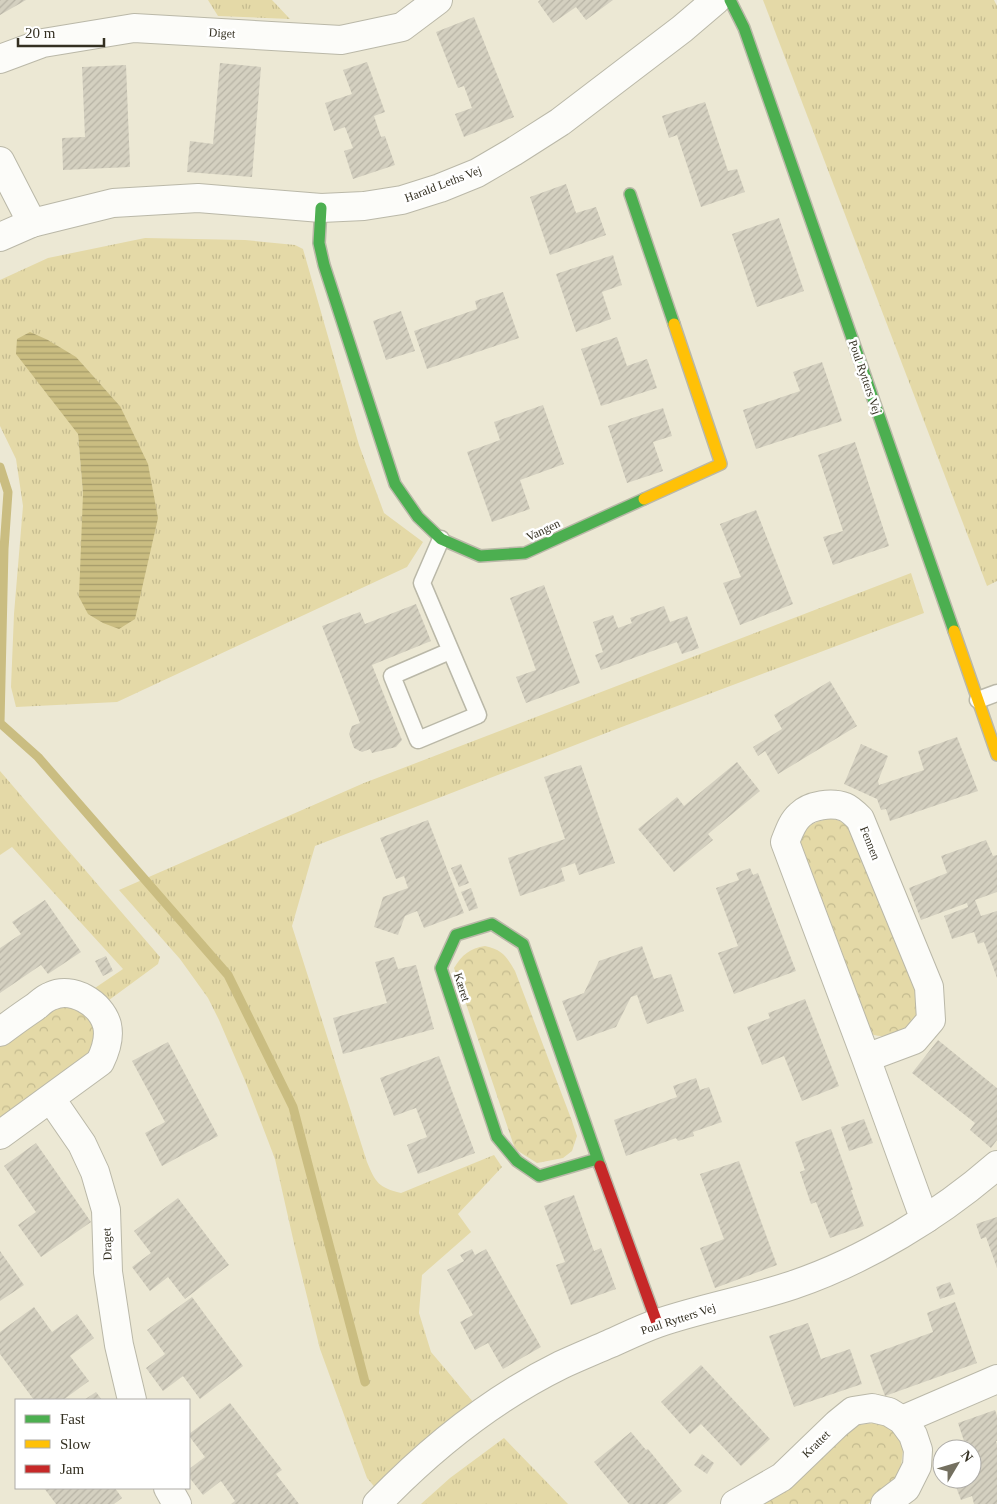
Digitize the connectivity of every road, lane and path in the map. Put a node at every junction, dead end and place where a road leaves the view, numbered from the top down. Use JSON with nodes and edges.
{"nodes":[{"id":1,"x":438,"y":0,"type":"edge"},
{"id":2,"x":716,"y":0,"type":"edge"},
{"id":3,"x":730,"y":0,"type":"edge"},
{"id":4,"x":0,"y":59,"type":"edge"},
{"id":5,"x":0,"y":161,"type":"edge"},
{"id":6,"x":630,"y":194,"type":"dead end"},
{"id":7,"x":321,"y":208,"type":"junction"},
{"id":8,"x":32,"y":223,"type":"junction"},
{"id":9,"x":0,"y":237,"type":"edge"},
{"id":10,"x":441,"y":539,"type":"junction"},
{"id":11,"x":450,"y":651,"type":"junction"},
{"id":12,"x":997,"y":693,"type":"edge"},
{"id":13,"x":978,"y":700,"type":"junction"},
{"id":14,"x":997,"y":755,"type":"edge"},
{"id":15,"x":0,"y":1032,"type":"edge"},
{"id":16,"x":866,"y":1058,"type":"junction"},
{"id":17,"x":51,"y":1099,"type":"junction"},
{"id":18,"x":0,"y":1135,"type":"edge"},
{"id":19,"x":597,"y":1159,"type":"junction"},
{"id":20,"x":997,"y":1165,"type":"edge"},
{"id":21,"x":927,"y":1218,"type":"junction"},
{"id":22,"x":657,"y":1323,"type":"junction"},
{"id":23,"x":997,"y":1380,"type":"edge"},
{"id":24,"x":132,"y":1399,"type":"edge"},
{"id":25,"x":902,"y":1420,"type":"junction"},
{"id":26,"x":169,"y":1489,"type":"edge"},
{"id":27,"x":177,"y":1504,"type":"edge"},
{"id":28,"x":377,"y":1504,"type":"edge"},
{"id":29,"x":735,"y":1504,"type":"edge"},
{"id":30,"x":885,"y":1504,"type":"edge"}],
"edges":[{"from":1,"to":4,"type":"street","name":"Diget"},
{"from":2,"to":7,"type":"street","name":"Harald Leths Vej"},
{"from":3,"to":13,"type":"street","name":"Poul Rytters Vej"},
{"from":5,"to":8,"type":"street"},
{"from":6,"to":10,"type":"street","name":"Vangen"},
{"from":7,"to":8,"type":"street","name":"Harald Leths Vej"},
{"from":7,"to":10,"type":"street","name":"Vangen"},
{"from":8,"to":9,"type":"street","name":"Harald Leths Vej"},
{"from":10,"to":11,"type":"lane"},
{"from":11,"to":11,"type":"lane"},
{"from":12,"to":13,"type":"lane"},
{"from":13,"to":14,"type":"street","name":"Poul Rytters Vej"},
{"from":15,"to":17,"type":"street"},
{"from":16,"to":16,"type":"street","name":"Fennen"},
{"from":16,"to":21,"type":"street","name":"Fennen"},
{"from":17,"to":18,"type":"street"},
{"from":17,"to":24,"type":"street","name":"Draget"},
{"from":19,"to":19,"type":"street","name":"Kæret"},
{"from":19,"to":22,"type":"street","name":"Kæret"},
{"from":20,"to":21,"type":"street","name":"Poul Rytters Vej"},
{"from":21,"to":22,"type":"street","name":"Poul Rytters Vej"},
{"from":22,"to":28,"type":"street","name":"Poul Rytters Vej"},
{"from":23,"to":25,"type":"street"},
{"from":25,"to":29,"type":"street","name":"Krattet"},
{"from":25,"to":30,"type":"street"},
{"from":26,"to":27,"type":"street"}]}
